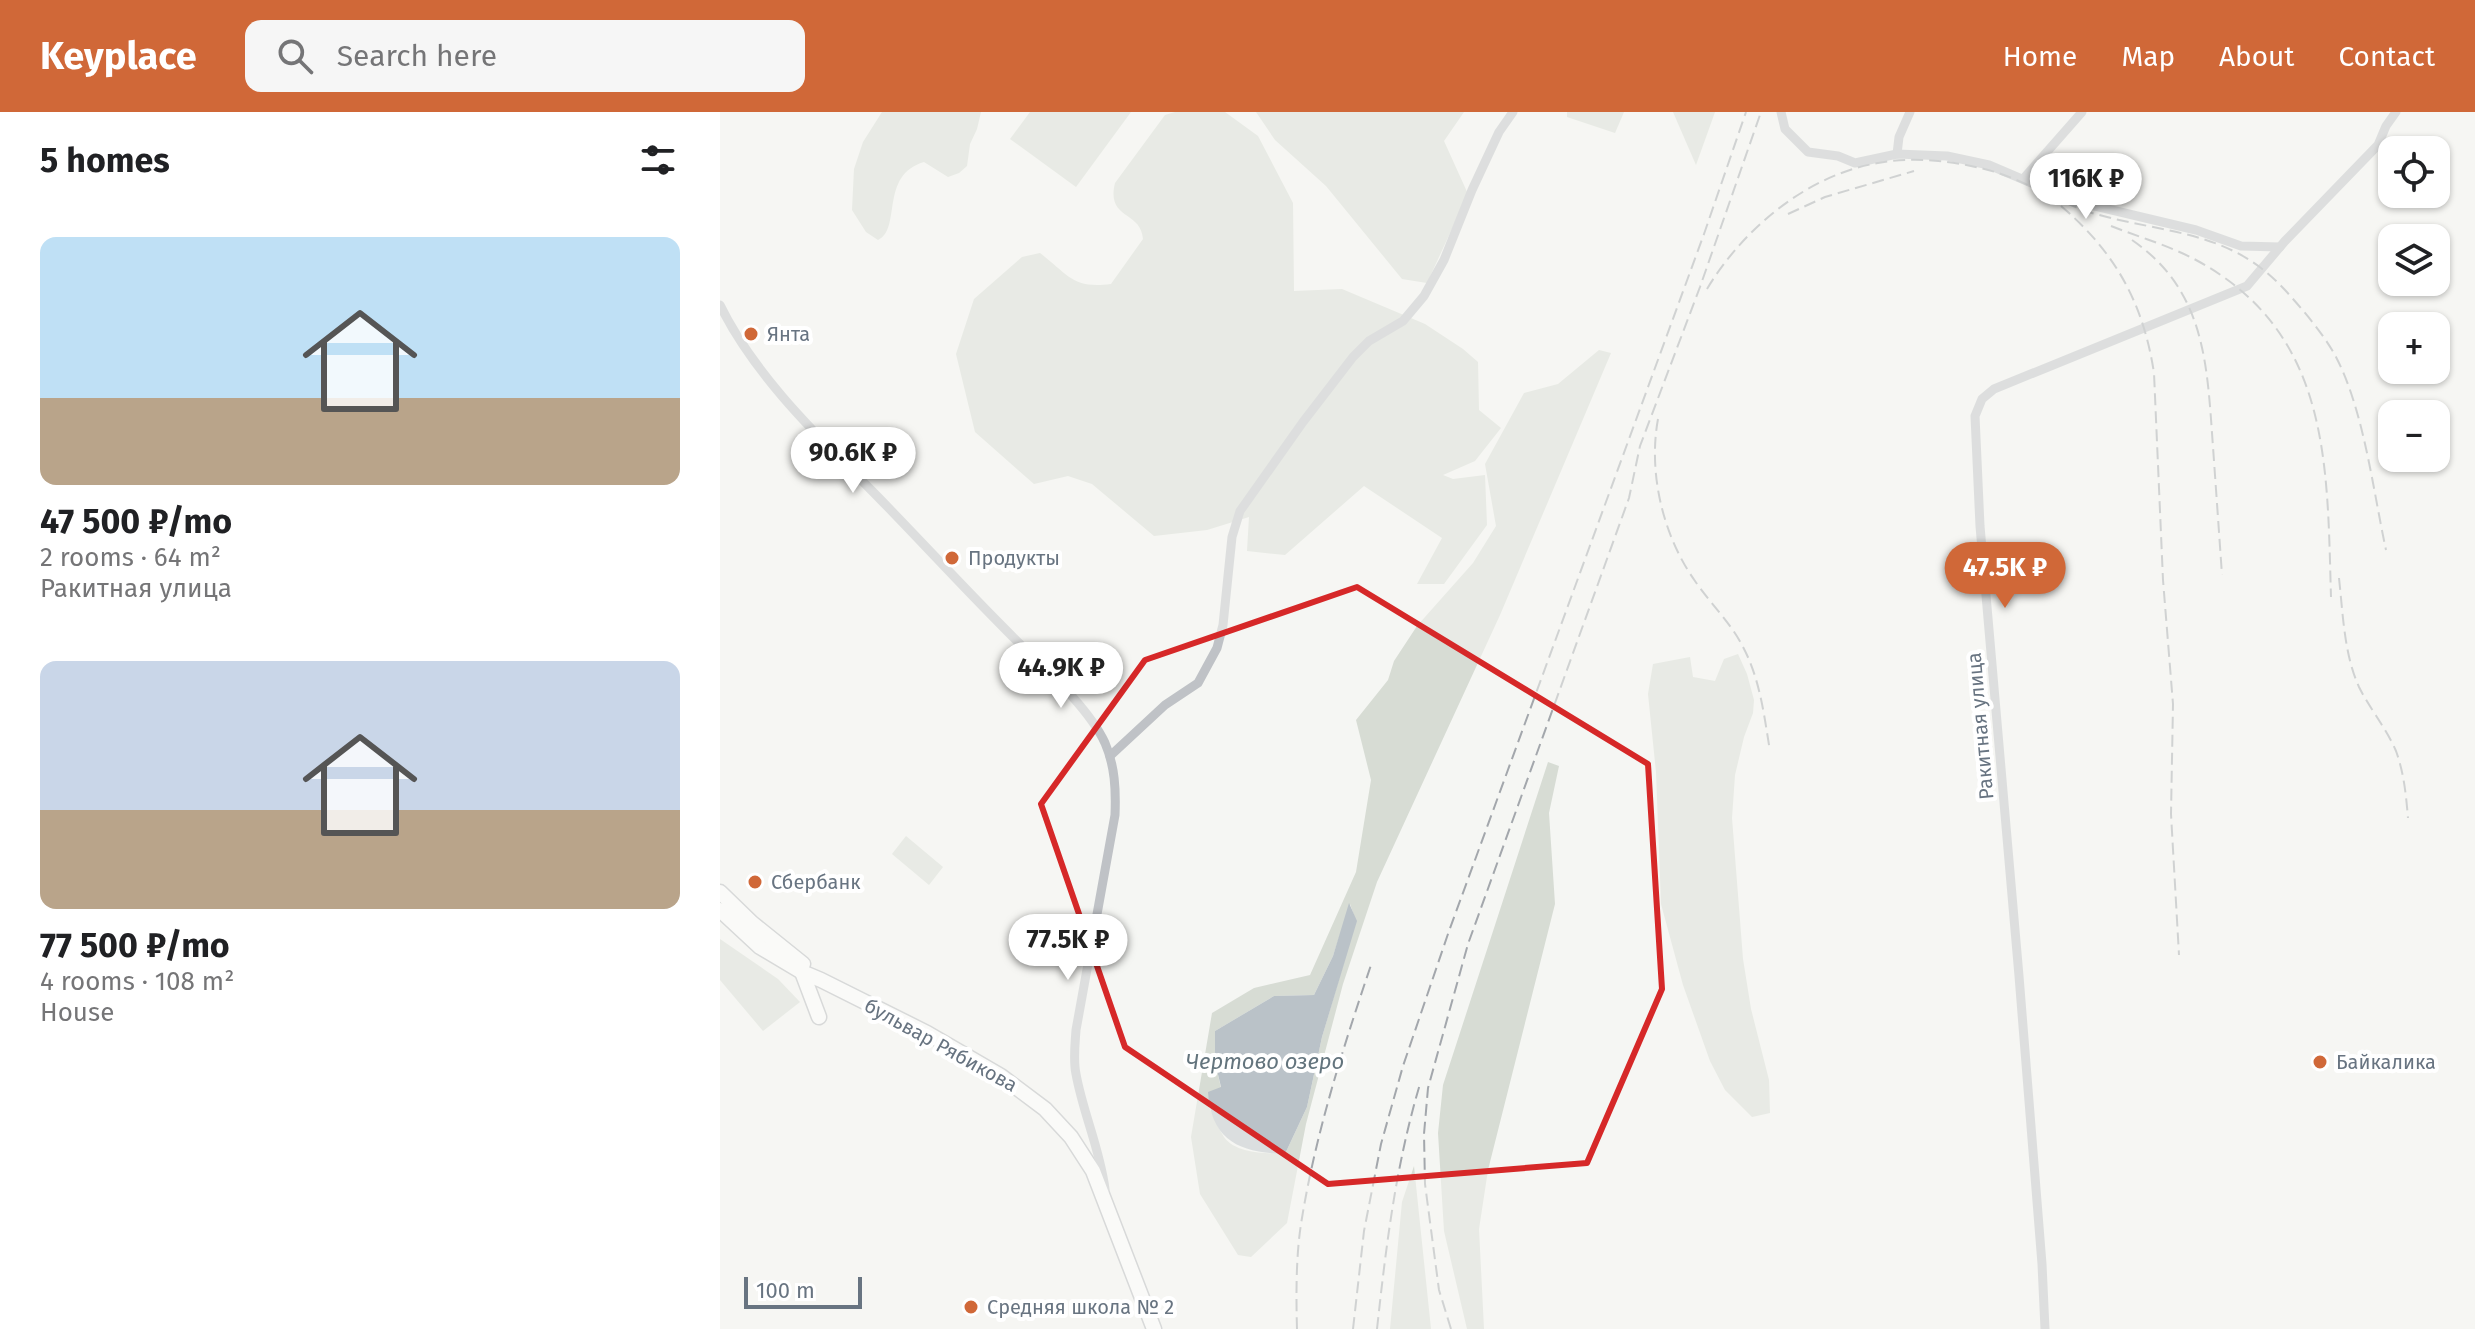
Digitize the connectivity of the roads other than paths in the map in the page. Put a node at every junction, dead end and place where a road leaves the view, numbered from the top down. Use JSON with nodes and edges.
{"nodes":[{"id":1,"x":1513,"y":112,"type":"edge"},
{"id":2,"x":1781,"y":112,"type":"edge"},
{"id":3,"x":1910,"y":112,"type":"edge"},
{"id":4,"x":2082,"y":112,"type":"edge"},
{"id":5,"x":2396,"y":112,"type":"edge"},
{"id":6,"x":1897,"y":154,"type":"junction"},
{"id":7,"x":2024,"y":178,"type":"junction"},
{"id":8,"x":2280,"y":247,"type":"junction"},
{"id":9,"x":720,"y":305,"type":"edge"},
{"id":10,"x":1110,"y":756,"type":"junction"},
{"id":11,"x":720,"y":892,"type":"edge"},
{"id":12,"x":720,"y":910,"type":"edge"},
{"id":13,"x":802,"y":972,"type":"junction"},
{"id":14,"x":821,"y":980,"type":"junction"},
{"id":15,"x":819,"y":1017,"type":"dead end"},
{"id":16,"x":1106,"y":1200,"type":"junction"},
{"id":17,"x":1154,"y":1329,"type":"edge"},
{"id":18,"x":2045,"y":1329,"type":"edge"}],
"edges":[{"from":1,"to":10,"type":"street"},
{"from":2,"to":6,"type":"street"},
{"from":3,"to":6,"type":"street"},
{"from":4,"to":7,"type":"street"},
{"from":5,"to":8,"type":"street","name":"Ракитная улица"},
{"from":6,"to":7,"type":"street"},
{"from":7,"to":8,"type":"street"},
{"from":8,"to":18,"type":"street","name":"Ракитная улица"},
{"from":9,"to":10,"type":"street"},
{"from":10,"to":16,"type":"street"},
{"from":11,"to":14,"type":"main road","name":"бульвар Рябикова"},
{"from":12,"to":13,"type":"main road","name":"бульвар Рябикова"},
{"from":13,"to":14,"type":"main road","name":"бульвар Рябикова"},
{"from":13,"to":15,"type":"main road"},
{"from":14,"to":16,"type":"main road","name":"бульвар Рябикова"},
{"from":16,"to":17,"type":"main road","name":"бульвар Рябикова"}]}
